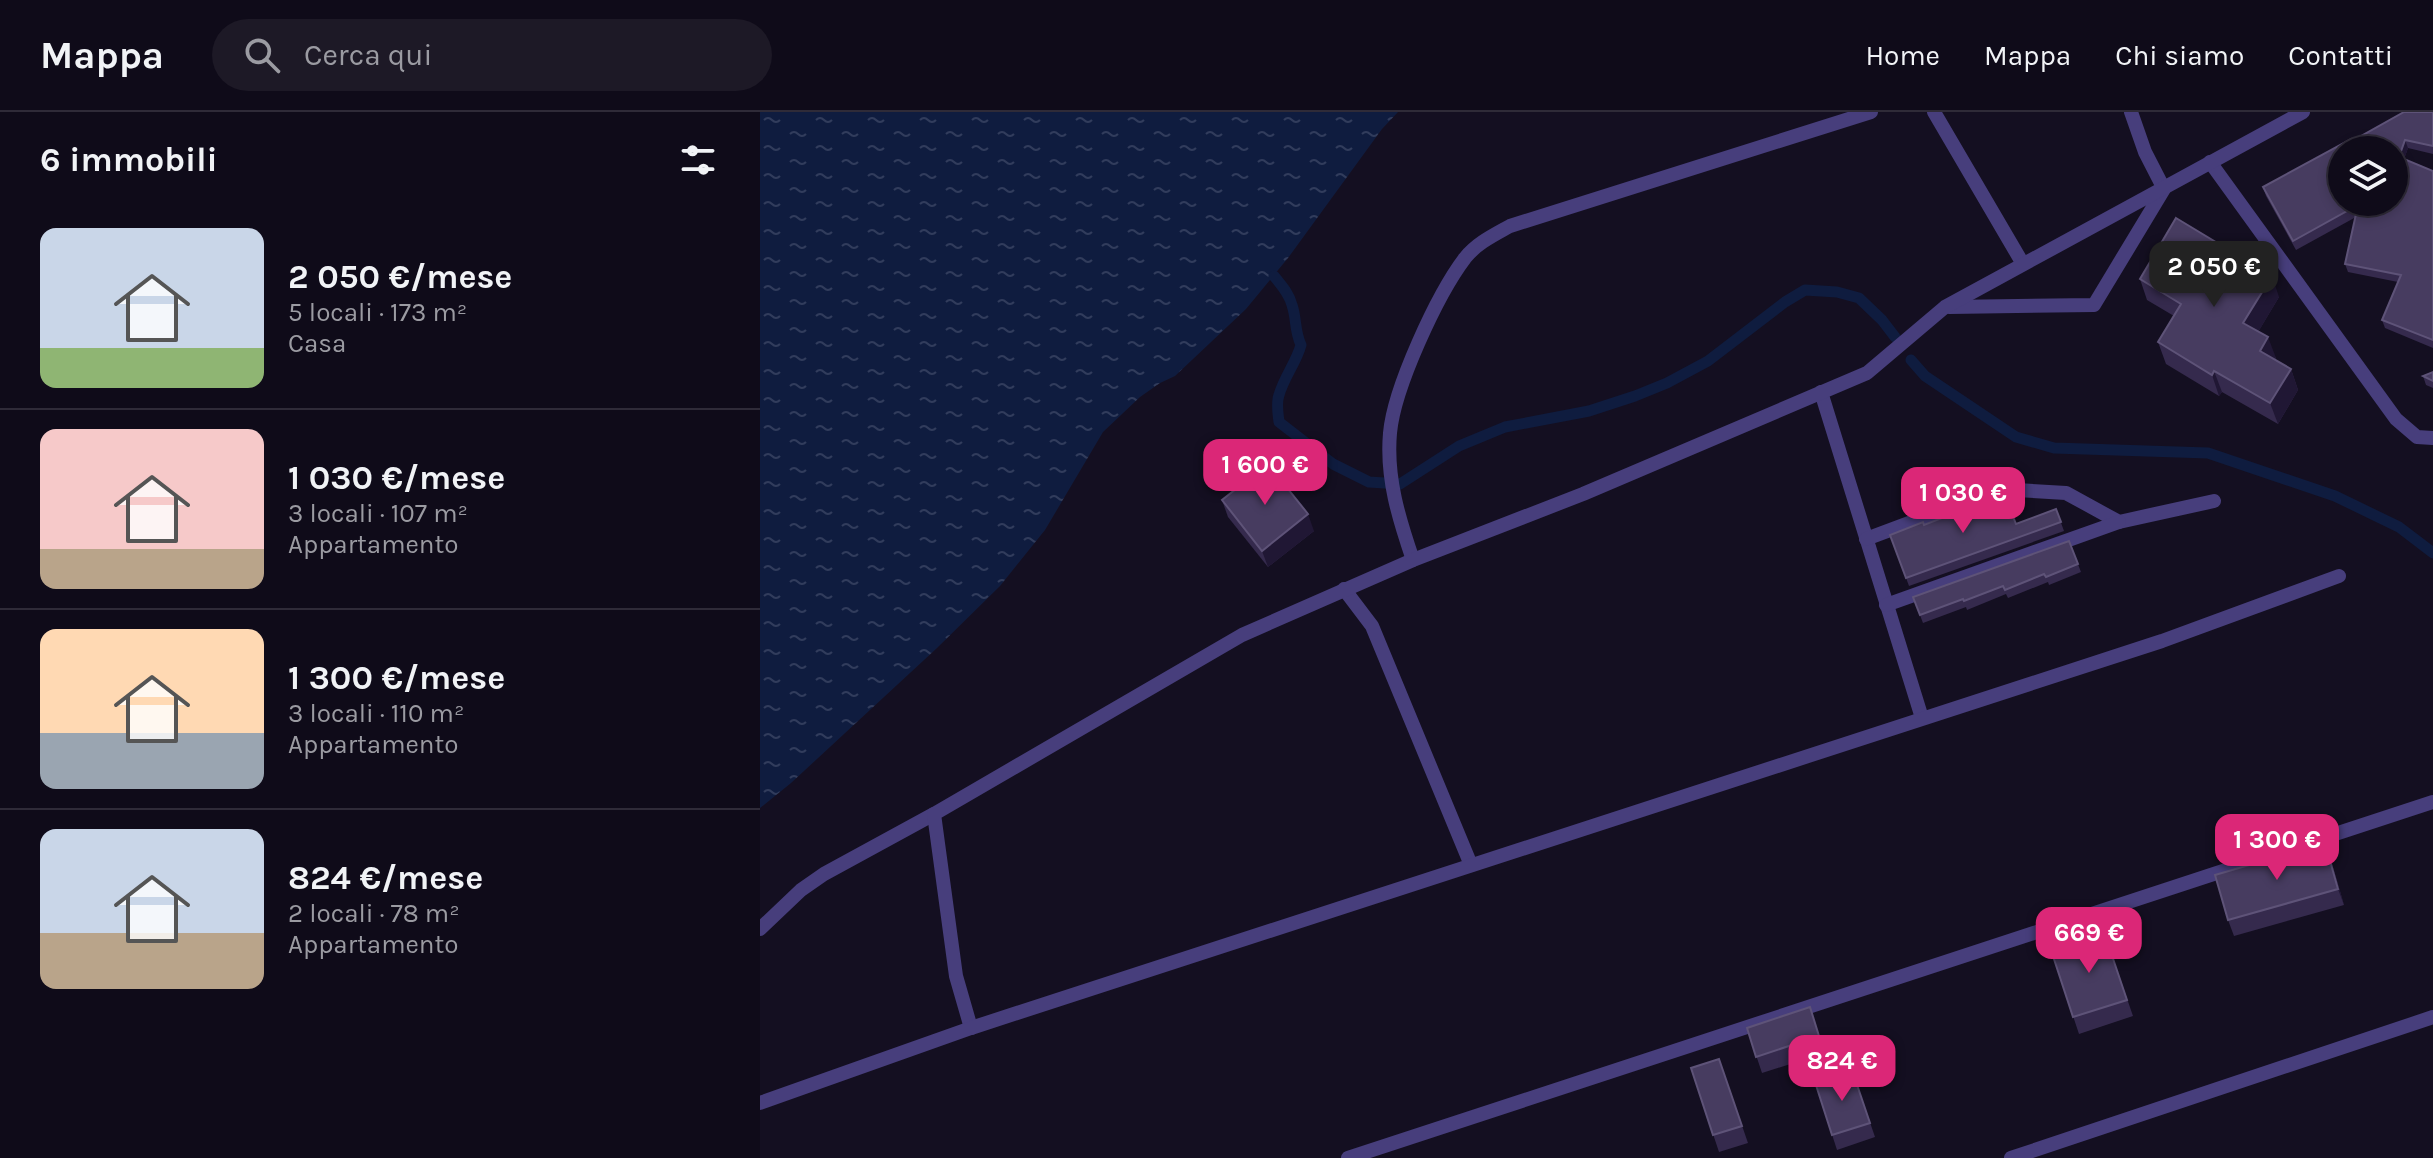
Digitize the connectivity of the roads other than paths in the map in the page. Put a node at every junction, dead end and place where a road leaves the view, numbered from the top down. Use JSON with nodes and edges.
{"nodes":[{"id":1,"x":1871,"y":112,"type":"edge"},
{"id":2,"x":1934,"y":112,"type":"edge"},
{"id":3,"x":2131,"y":112,"type":"edge"},
{"id":4,"x":2303,"y":112,"type":"edge"},
{"id":5,"x":2210,"y":162,"type":"junction"},
{"id":6,"x":2164,"y":189,"type":"junction"},
{"id":7,"x":2023,"y":264,"type":"junction"},
{"id":8,"x":1945,"y":307,"type":"junction"},
{"id":9,"x":1821,"y":392,"type":"junction"},
{"id":10,"x":2433,"y":438,"type":"edge"},
{"id":11,"x":2214,"y":501,"type":"dead end"},
{"id":12,"x":2119,"y":522,"type":"junction"},
{"id":13,"x":1866,"y":539,"type":"junction"},
{"id":14,"x":1413,"y":560,"type":"junction"},
{"id":15,"x":2339,"y":576,"type":"dead end"},
{"id":16,"x":1344,"y":589,"type":"junction"},
{"id":17,"x":1886,"y":605,"type":"junction"},
{"id":18,"x":1922,"y":718,"type":"junction"},
{"id":19,"x":2433,"y":802,"type":"edge"},
{"id":20,"x":934,"y":814,"type":"junction"},
{"id":21,"x":1471,"y":865,"type":"junction"},
{"id":22,"x":760,"y":929,"type":"edge"},
{"id":23,"x":2433,"y":1017,"type":"edge"},
{"id":24,"x":971,"y":1028,"type":"junction"},
{"id":25,"x":760,"y":1103,"type":"edge"},
{"id":26,"x":1348,"y":1158,"type":"edge"},
{"id":27,"x":2011,"y":1158,"type":"edge"}],
"edges":[{"from":1,"to":14,"type":"lane"},
{"from":2,"to":7,"type":"lane"},
{"from":3,"to":6,"type":"lane"},
{"from":4,"to":5,"type":"lane"},
{"from":5,"to":6,"type":"lane"},
{"from":5,"to":10,"type":"lane"},
{"from":6,"to":7,"type":"lane"},
{"from":6,"to":8,"type":"lane"},
{"from":7,"to":8,"type":"lane"},
{"from":8,"to":9,"type":"lane"},
{"from":9,"to":13,"type":"lane"},
{"from":9,"to":14,"type":"lane"},
{"from":11,"to":12,"type":"lane"},
{"from":12,"to":13,"type":"lane"},
{"from":12,"to":17,"type":"lane"},
{"from":13,"to":17,"type":"lane"},
{"from":14,"to":16,"type":"lane"},
{"from":15,"to":18,"type":"lane"},
{"from":16,"to":20,"type":"lane"},
{"from":16,"to":21,"type":"lane"},
{"from":17,"to":18,"type":"lane"},
{"from":18,"to":21,"type":"lane"},
{"from":19,"to":26,"type":"lane"},
{"from":20,"to":22,"type":"lane"},
{"from":20,"to":24,"type":"lane"},
{"from":21,"to":24,"type":"lane"},
{"from":23,"to":27,"type":"lane"},
{"from":24,"to":25,"type":"lane"}]}
